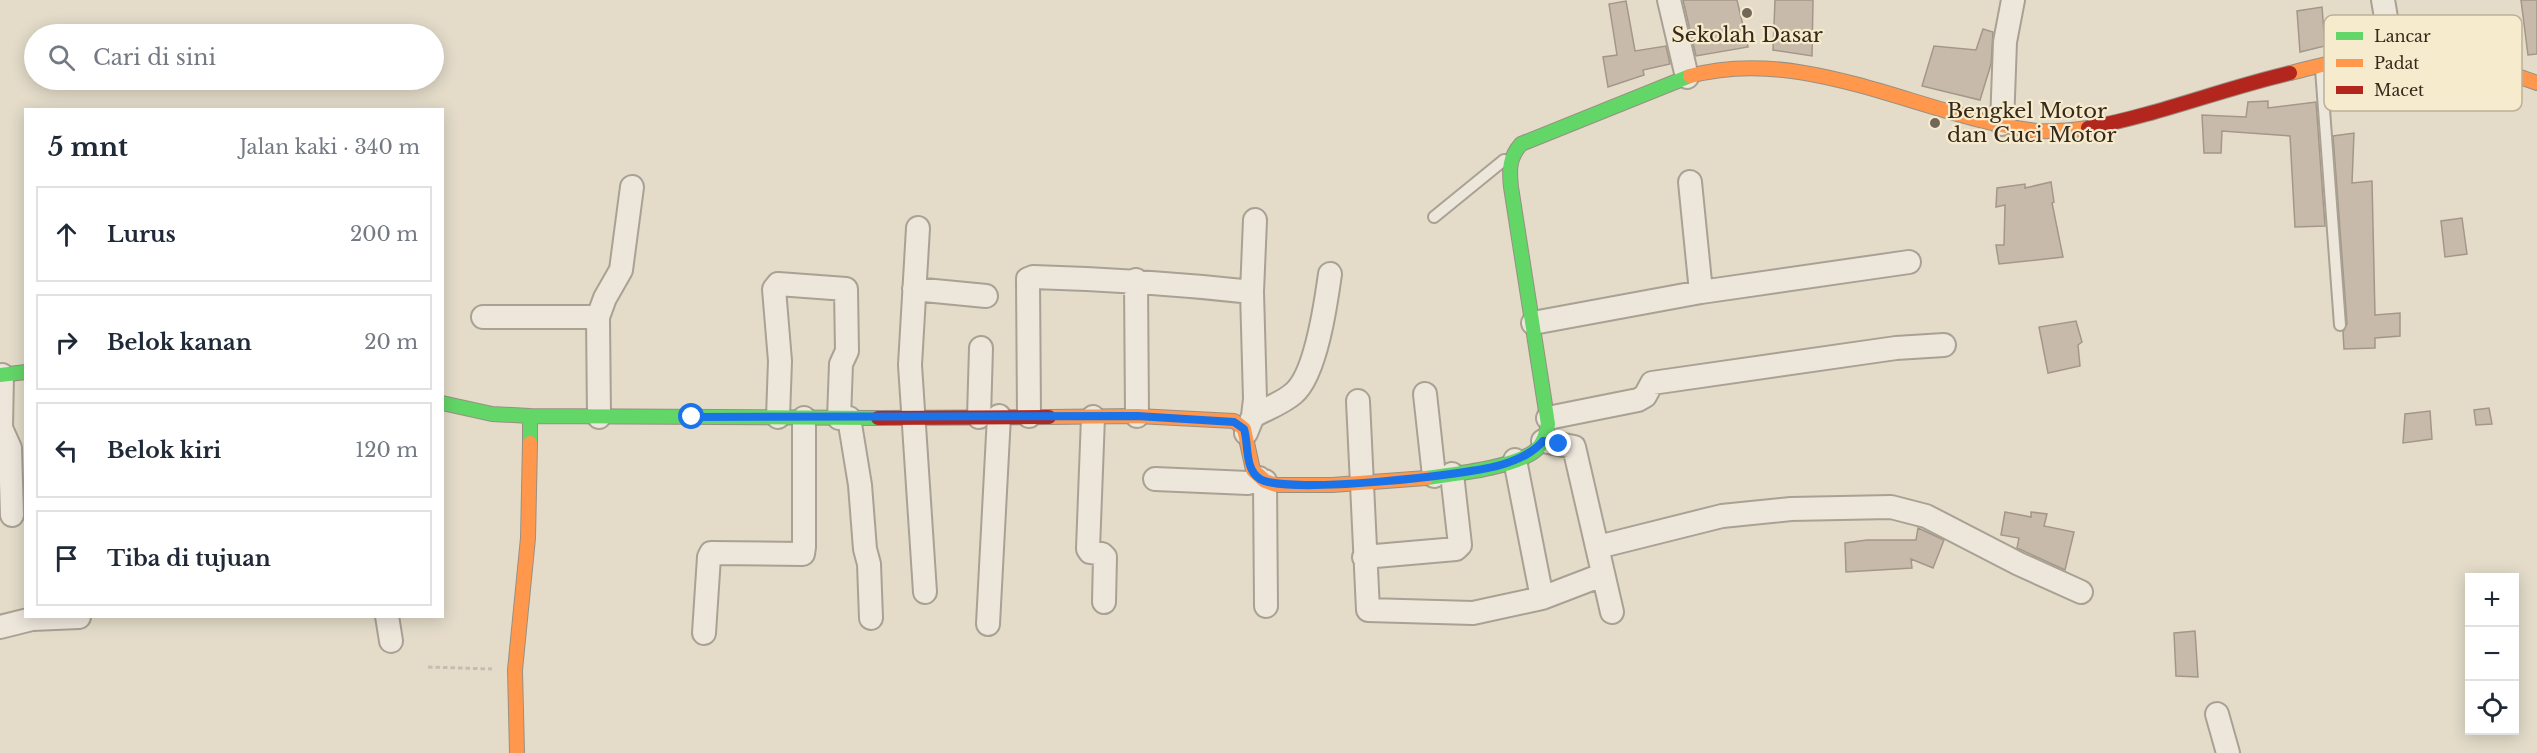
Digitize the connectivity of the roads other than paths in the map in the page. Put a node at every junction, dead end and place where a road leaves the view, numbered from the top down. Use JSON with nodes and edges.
{"nodes":[{"id":1,"x":1669,"y":0,"type":"edge"},
{"id":2,"x":2013,"y":0,"type":"edge"},
{"id":3,"x":2383,"y":0,"type":"edge"},
{"id":4,"x":2386,"y":15,"type":"edge"},
{"id":5,"x":2324,"y":65,"type":"edge"},
{"id":6,"x":2321,"y":66,"type":"junction"},
{"id":7,"x":1687,"y":77,"type":"junction"},
{"id":8,"x":2522,"y":77,"type":"edge"},
{"id":9,"x":2537,"y":83,"type":"edge"},
{"id":10,"x":2324,"y":107,"type":"edge"},
{"id":11,"x":2324,"y":111,"type":"edge"},
{"id":12,"x":2002,"y":124,"type":"junction"},
{"id":13,"x":1511,"y":154,"type":"junction"},
{"id":14,"x":1690,"y":182,"type":"dead end"},
{"id":15,"x":632,"y":187,"type":"dead end"},
{"id":16,"x":1434,"y":217,"type":"dead end"},
{"id":17,"x":1256,"y":220,"type":"dead end"},
{"id":18,"x":918,"y":228,"type":"dead end"},
{"id":19,"x":1909,"y":262,"type":"dead end"},
{"id":20,"x":1329,"y":274,"type":"dead end"},
{"id":21,"x":1136,"y":280,"type":"junction"},
{"id":22,"x":914,"y":289,"type":"junction"},
{"id":23,"x":1252,"y":292,"type":"junction"},
{"id":24,"x":1701,"y":292,"type":"junction"},
{"id":25,"x":986,"y":296,"type":"dead end"},
{"id":26,"x":483,"y":317,"type":"dead end"},
{"id":27,"x":598,"y":317,"type":"junction"},
{"id":28,"x":1533,"y":323,"type":"junction"},
{"id":29,"x":2340,"y":325,"type":"dead end"},
{"id":30,"x":1944,"y":345,"type":"dead end"},
{"id":31,"x":981,"y":348,"type":"dead end"},
{"id":32,"x":24,"y":372,"type":"edge"},
{"id":33,"x":1,"y":375,"type":"edge"},
{"id":34,"x":1425,"y":394,"type":"dead end"},
{"id":35,"x":1358,"y":401,"type":"dead end"},
{"id":36,"x":444,"y":403,"type":"edge"},
{"id":37,"x":530,"y":416,"type":"junction"},
{"id":38,"x":989,"y":416,"type":"junction"},
{"id":39,"x":1029,"y":416,"type":"junction"},
{"id":40,"x":1137,"y":416,"type":"junction"},
{"id":41,"x":599,"y":417,"type":"junction"},
{"id":42,"x":778,"y":417,"type":"junction"},
{"id":43,"x":1093,"y":417,"type":"junction"},
{"id":44,"x":804,"y":418,"type":"junction"},
{"id":45,"x":844,"y":418,"type":"junction"},
{"id":46,"x":914,"y":418,"type":"junction"},
{"id":47,"x":1548,"y":418,"type":"junction"},
{"id":48,"x":1249,"y":424,"type":"junction"},
{"id":49,"x":1543,"y":441,"type":"junction"},
{"id":50,"x":1515,"y":460,"type":"junction"},
{"id":51,"x":1443,"y":475,"type":"junction"},
{"id":52,"x":1155,"y":479,"type":"dead end"},
{"id":53,"x":1262,"y":480,"type":"junction"},
{"id":54,"x":1362,"y":483,"type":"junction"},
{"id":55,"x":12,"y":515,"type":"dead end"},
{"id":56,"x":1598,"y":547,"type":"junction"},
{"id":57,"x":1364,"y":557,"type":"junction"},
{"id":58,"x":1602,"y":574,"type":"junction"},
{"id":59,"x":925,"y":591,"type":"dead end"},
{"id":60,"x":2081,"y":592,"type":"dead end"},
{"id":61,"x":1542,"y":598,"type":"junction"},
{"id":62,"x":1104,"y":602,"type":"dead end"},
{"id":63,"x":1266,"y":606,"type":"dead end"},
{"id":64,"x":1612,"y":612,"type":"dead end"},
{"id":65,"x":56,"y":618,"type":"edge"},
{"id":66,"x":387,"y":618,"type":"edge"},
{"id":67,"x":871,"y":618,"type":"dead end"},
{"id":68,"x":988,"y":624,"type":"dead end"},
{"id":69,"x":0,"y":627,"type":"edge"},
{"id":70,"x":704,"y":633,"type":"dead end"},
{"id":71,"x":391,"y":641,"type":"dead end"},
{"id":72,"x":2217,"y":714,"type":"dead end"},
{"id":73,"x":517,"y":753,"type":"edge"},
{"id":74,"x":2228,"y":753,"type":"edge"}],
"edges":[{"from":1,"to":7,"type":"street"},
{"from":2,"to":12,"type":"street"},
{"from":3,"to":4,"type":"street"},
{"from":5,"to":6,"type":"street"},
{"from":6,"to":10,"type":"lane"},
{"from":6,"to":12,"type":"street"},
{"from":7,"to":12,"type":"street"},
{"from":7,"to":13,"type":"street"},
{"from":8,"to":9,"type":"street"},
{"from":11,"to":29,"type":"lane"},
{"from":13,"to":16,"type":"lane"},
{"from":13,"to":28,"type":"street"},
{"from":14,"to":24,"type":"street"},
{"from":15,"to":27,"type":"street"},
{"from":17,"to":23,"type":"street"},
{"from":18,"to":22,"type":"street"},
{"from":19,"to":24,"type":"street"},
{"from":20,"to":48,"type":"street"},
{"from":21,"to":23,"type":"street"},
{"from":21,"to":39,"type":"street"},
{"from":21,"to":40,"type":"street"},
{"from":22,"to":25,"type":"street"},
{"from":22,"to":46,"type":"street"},
{"from":23,"to":48,"type":"street"},
{"from":24,"to":28,"type":"street"},
{"from":26,"to":27,"type":"street"},
{"from":27,"to":41,"type":"street"},
{"from":28,"to":47,"type":"street"},
{"from":30,"to":47,"type":"street"},
{"from":31,"to":38,"type":"street"},
{"from":32,"to":33,"type":"street"},
{"from":33,"to":55,"type":"street"},
{"from":34,"to":51,"type":"street"},
{"from":35,"to":54,"type":"street"},
{"from":36,"to":37,"type":"street"},
{"from":37,"to":41,"type":"street"},
{"from":37,"to":73,"type":"street"},
{"from":38,"to":39,"type":"street"},
{"from":38,"to":46,"type":"street"},
{"from":38,"to":68,"type":"street"},
{"from":39,"to":43,"type":"street"},
{"from":40,"to":43,"type":"street"},
{"from":40,"to":48,"type":"street"},
{"from":41,"to":42,"type":"street"},
{"from":42,"to":44,"type":"street"},
{"from":42,"to":45,"type":"street"},
{"from":43,"to":62,"type":"street"},
{"from":44,"to":45,"type":"street"},
{"from":44,"to":70,"type":"street"},
{"from":45,"to":46,"type":"street"},
{"from":45,"to":67,"type":"street"},
{"from":46,"to":59,"type":"street"},
{"from":47,"to":49,"type":"street"},
{"from":48,"to":53,"type":"street"},
{"from":49,"to":50,"type":"street"},
{"from":49,"to":56,"type":"street"},
{"from":50,"to":51,"type":"street"},
{"from":50,"to":61,"type":"street"},
{"from":51,"to":54,"type":"street"},
{"from":51,"to":57,"type":"street"},
{"from":52,"to":53,"type":"street"},
{"from":53,"to":54,"type":"street"},
{"from":53,"to":63,"type":"street"},
{"from":54,"to":57,"type":"street"},
{"from":56,"to":58,"type":"street"},
{"from":56,"to":60,"type":"street"},
{"from":57,"to":61,"type":"street"},
{"from":58,"to":61,"type":"street"},
{"from":58,"to":64,"type":"street"},
{"from":65,"to":69,"type":"street"},
{"from":66,"to":71,"type":"street"},
{"from":72,"to":74,"type":"street"}]}
